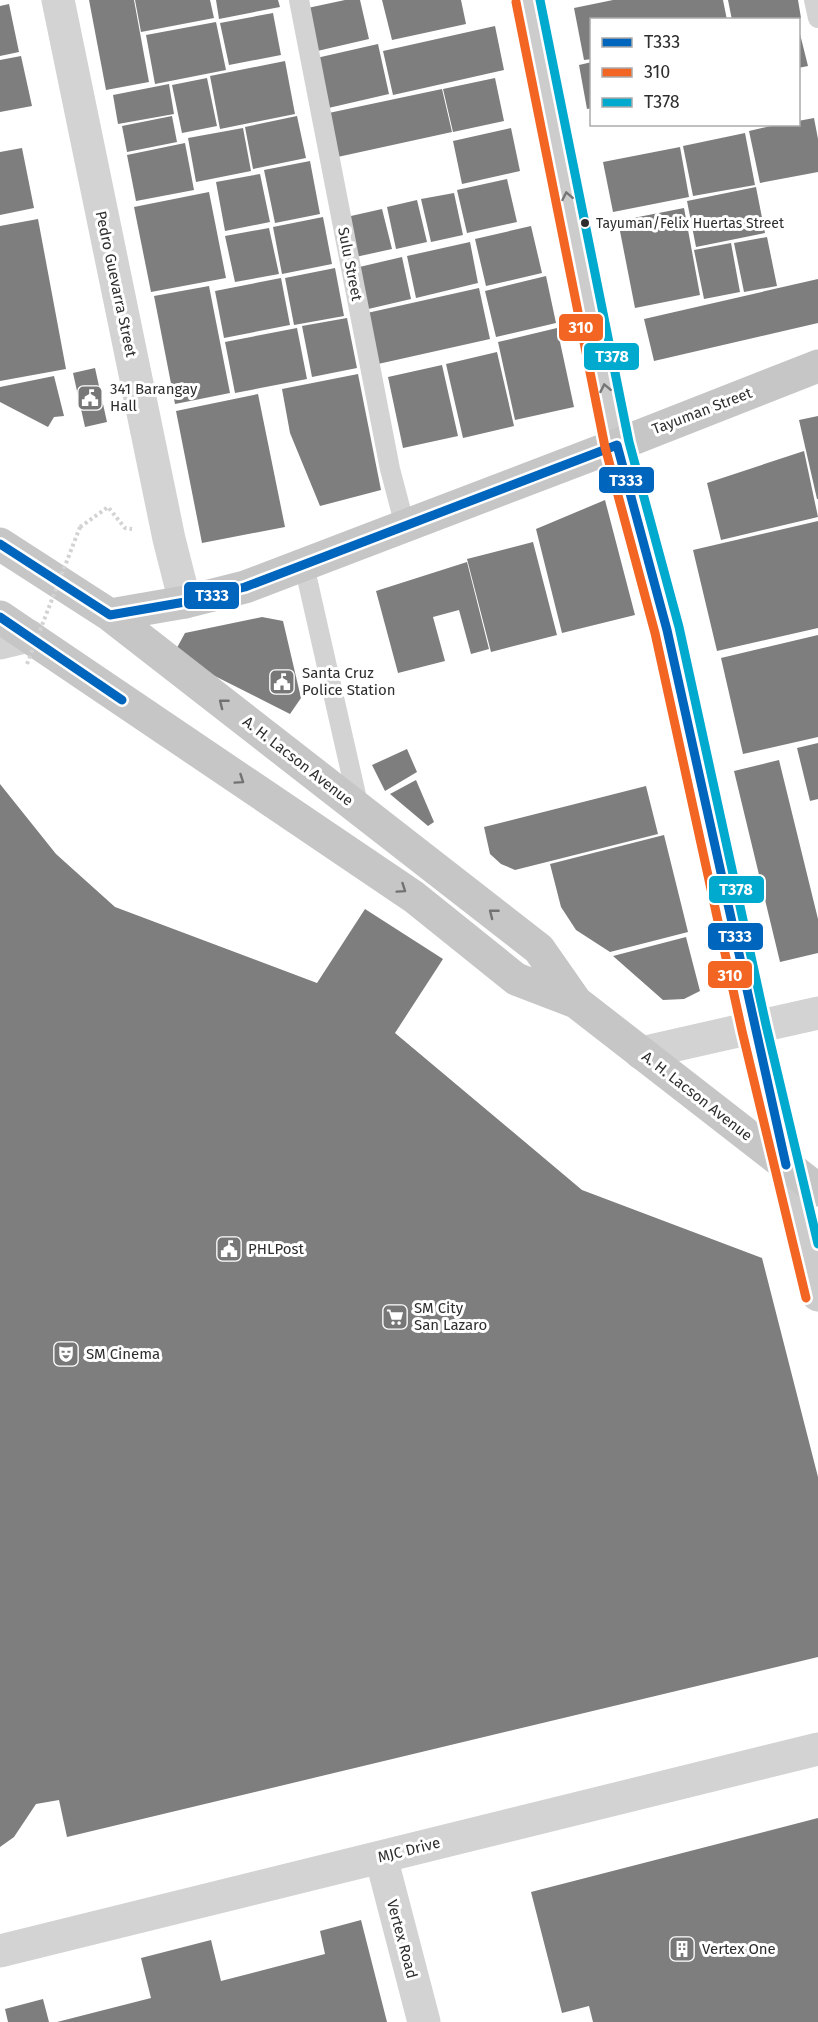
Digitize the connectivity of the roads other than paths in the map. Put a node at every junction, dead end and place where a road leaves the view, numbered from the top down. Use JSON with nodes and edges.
{"nodes":[{"id":1,"x":58,"y":0,"type":"edge"},
{"id":2,"x":299,"y":0,"type":"edge"},
{"id":3,"x":528,"y":0,"type":"edge"},
{"id":4,"x":814,"y":0,"type":"edge"},
{"id":5,"x":818,"y":18,"type":"edge"},
{"id":6,"x":818,"y":366,"type":"edge"},
{"id":7,"x":617,"y":445,"type":"junction"},
{"id":8,"x":405,"y":526,"type":"junction"},
{"id":9,"x":0,"y":544,"type":"edge"},
{"id":10,"x":304,"y":565,"type":"junction"},
{"id":11,"x":185,"y":602,"type":"junction"},
{"id":12,"x":110,"y":615,"type":"junction"},
{"id":13,"x":0,"y":617,"type":"edge"},
{"id":14,"x":19,"y":647,"type":"edge"},
{"id":15,"x":359,"y":808,"type":"junction"},
{"id":16,"x":576,"y":1002,"type":"junction"},
{"id":17,"x":818,"y":1012,"type":"edge"},
{"id":18,"x":754,"y":1028,"type":"junction"},
{"id":19,"x":641,"y":1053,"type":"junction"},
{"id":20,"x":786,"y":1165,"type":"junction"},
{"id":21,"x":818,"y":1190,"type":"edge"},
{"id":22,"x":818,"y":1295,"type":"edge"},
{"id":23,"x":818,"y":1749,"type":"edge"},
{"id":24,"x":381,"y":1857,"type":"junction"},
{"id":25,"x":0,"y":1951,"type":"edge"},
{"id":26,"x":424,"y":2022,"type":"edge"}],
"edges":[{"from":1,"to":11,"type":"street","name":"Pedro Guevarra Street"},
{"from":2,"to":8,"type":"lane","name":"Sulu Street"},
{"from":7,"to":3,"type":"street","one_way":true},
{"from":4,"to":5,"type":"lane"},
{"from":6,"to":7,"type":"main road","name":"Tayuman Street"},
{"from":7,"to":8,"type":"main road","name":"Tayuman Street"},
{"from":7,"to":18,"type":"street"},
{"from":8,"to":10,"type":"main road","name":"Tayuman Street"},
{"from":9,"to":12,"type":"main road","name":"A. H. Lacson Avenue"},
{"from":10,"to":11,"type":"main road","name":"Tayuman Street"},
{"from":10,"to":15,"type":"lane"},
{"from":11,"to":12,"type":"main road","name":"Tayuman Street"},
{"from":15,"to":12,"type":"main road","name":"A. H. Lacson Avenue","one_way":true},
{"from":13,"to":14,"type":"main road","name":"A. H. Lacson Avenue"},
{"from":14,"to":16,"type":"main road","name":"A. H. Lacson Avenue","one_way":true},
{"from":16,"to":15,"type":"main road","name":"A. H. Lacson Avenue","one_way":true},
{"from":16,"to":19,"type":"main road","name":"A. H. Lacson Avenue"},
{"from":17,"to":18,"type":"street"},
{"from":18,"to":19,"type":"street"},
{"from":18,"to":20,"type":"street"},
{"from":19,"to":20,"type":"main road","name":"A. H. Lacson Avenue"},
{"from":20,"to":21,"type":"main road","name":"A. H. Lacson Avenue"},
{"from":20,"to":22,"type":"street"},
{"from":23,"to":24,"type":"street","name":"MJC Drive"},
{"from":24,"to":25,"type":"street","name":"MJC Drive"},
{"from":24,"to":26,"type":"street","name":"Vertex Road"}]}
